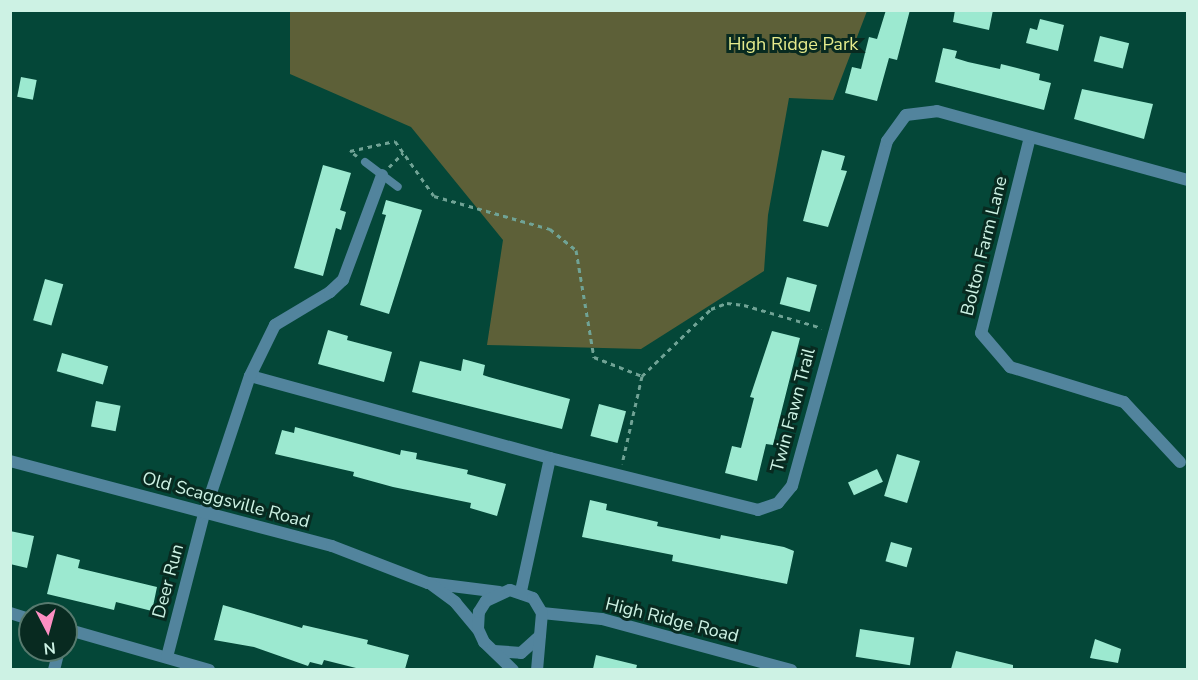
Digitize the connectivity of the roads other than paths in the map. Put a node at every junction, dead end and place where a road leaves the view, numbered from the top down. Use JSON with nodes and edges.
{"nodes":[{"id":1,"x":1030,"y":137,"type":"junction"},
{"id":2,"x":365,"y":162,"type":"road end"},
{"id":3,"x":382,"y":175,"type":"junction"},
{"id":4,"x":1188,"y":180,"type":"edge"},
{"id":5,"x":398,"y":188,"type":"dead end"},
{"id":6,"x":250,"y":376,"type":"junction"},
{"id":7,"x":550,"y":458,"type":"junction"},
{"id":8,"x":10,"y":461,"type":"edge"},
{"id":9,"x":1180,"y":462,"type":"dead end"},
{"id":10,"x":204,"y":514,"type":"junction"},
{"id":11,"x":428,"y":583,"type":"junction"},
{"id":12,"x":521,"y":591,"type":"junction"},
{"id":13,"x":499,"y":592,"type":"junction"},
{"id":14,"x":542,"y":613,"type":"junction"},
{"id":15,"x":478,"y":629,"type":"junction"},
{"id":16,"x":78,"y":632,"type":"edge"},
{"id":17,"x":541,"y":635,"type":"junction"},
{"id":18,"x":493,"y":650,"type":"junction"},
{"id":19,"x":167,"y":657,"type":"junction"},
{"id":20,"x":209,"y":669,"type":"edge"},
{"id":21,"x":513,"y":669,"type":"edge"},
{"id":22,"x":537,"y":669,"type":"edge"},
{"id":23,"x":791,"y":669,"type":"edge"}],
"edges":[{"from":1,"to":4,"type":"street","name":"Twin Fawn Trail"},
{"from":1,"to":7,"type":"street","name":"Twin Fawn Trail"},
{"from":1,"to":9,"type":"street","name":"Bolton Farm Lane"},
{"from":2,"to":3,"type":"lane"},
{"from":3,"to":5,"type":"lane"},
{"from":3,"to":6,"type":"street","name":"Deer Run"},
{"from":6,"to":7,"type":"street","name":"Twin Fawn Trail"},
{"from":6,"to":10,"type":"street","name":"Deer Run"},
{"from":7,"to":12,"type":"street"},
{"from":8,"to":10,"type":"street","name":"Old Scaggsville Road"},
{"from":10,"to":11,"type":"street","name":"Old Scaggsville Road"},
{"from":10,"to":19,"type":"street","name":"Deer Run"},
{"from":11,"to":13,"type":"street","name":"Old Scaggsville Road"},
{"from":11,"to":15,"type":"street","name":"Old Scaggsville Road"},
{"from":12,"to":13,"type":"street"},
{"from":12,"to":14,"type":"street"},
{"from":13,"to":15,"type":"street"},
{"from":14,"to":17,"type":"street"},
{"from":14,"to":23,"type":"street","name":"High Ridge Road"},
{"from":15,"to":18,"type":"street"},
{"from":16,"to":19,"type":"street"},
{"from":17,"to":18,"type":"street"},
{"from":17,"to":22,"type":"street"},
{"from":18,"to":21,"type":"street"},
{"from":19,"to":20,"type":"street"}]}
